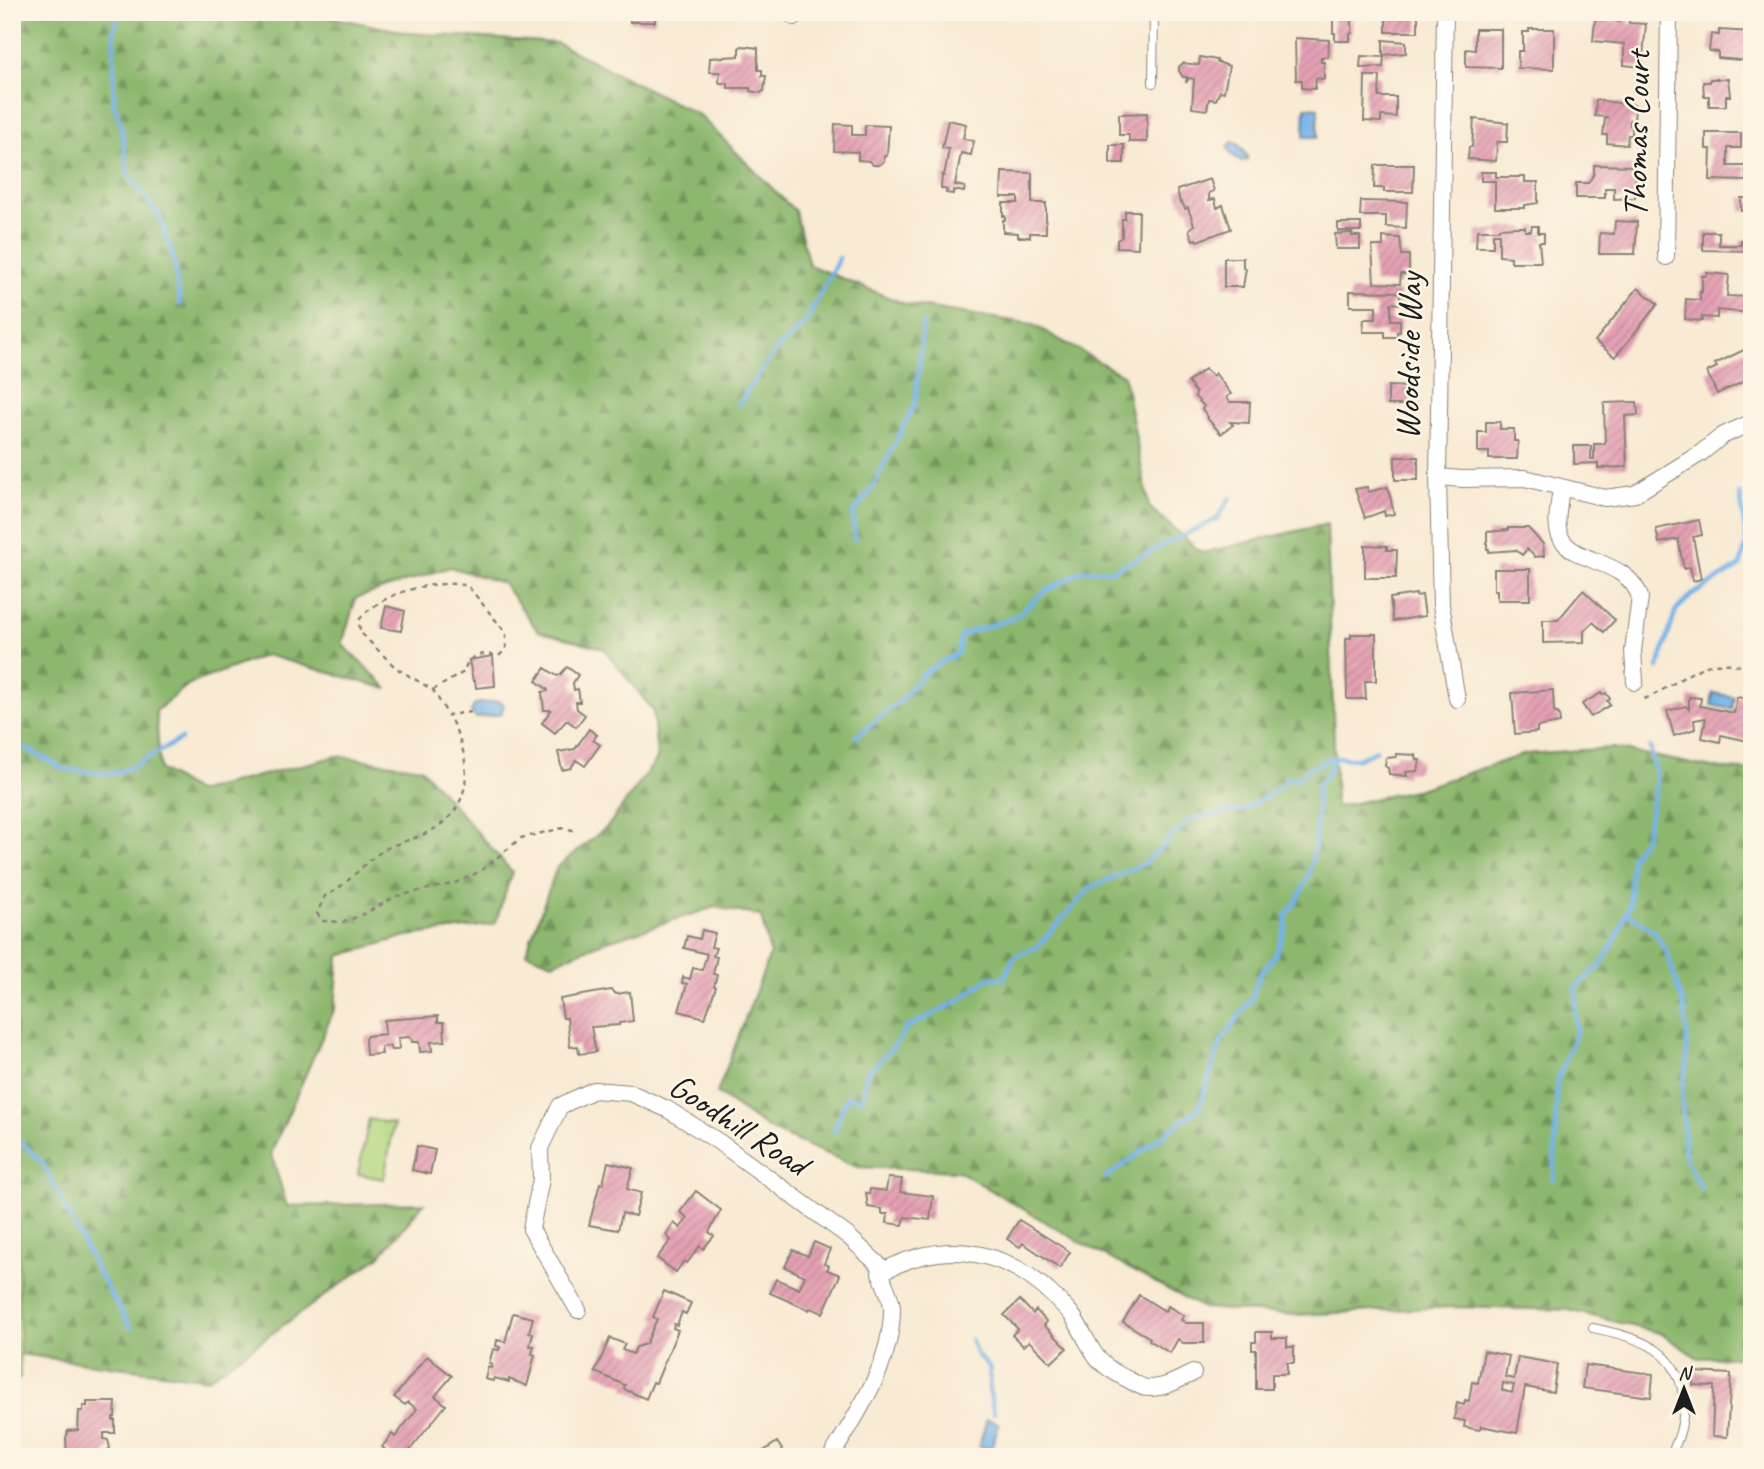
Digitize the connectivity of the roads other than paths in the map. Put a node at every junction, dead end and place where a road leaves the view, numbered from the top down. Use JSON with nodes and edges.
{"nodes":[{"id":1,"x":1154,"y":12,"type":"edge"},
{"id":2,"x":1445,"y":12,"type":"edge"},
{"id":3,"x":1669,"y":12,"type":"edge"},
{"id":4,"x":1153,"y":83,"type":"dead end"},
{"id":5,"x":1666,"y":257,"type":"dead end"},
{"id":6,"x":1752,"y":422,"type":"edge"},
{"id":7,"x":1438,"y":477,"type":"junction"},
{"id":8,"x":1561,"y":487,"type":"junction"},
{"id":9,"x":1635,"y":682,"type":"dead end"},
{"id":10,"x":1457,"y":699,"type":"dead end"},
{"id":11,"x":880,"y":1273,"type":"junction"},
{"id":12,"x":578,"y":1310,"type":"dead end"},
{"id":13,"x":1593,"y":1328,"type":"dead end"},
{"id":14,"x":1193,"y":1373,"type":"dead end"},
{"id":15,"x":831,"y":1457,"type":"edge"},
{"id":16,"x":1669,"y":1457,"type":"edge"}],
"edges":[{"from":1,"to":4,"type":"lane"},
{"from":2,"to":7,"type":"street","name":"Woodside Way"},
{"from":3,"to":5,"type":"street","name":"Thomas Court"},
{"from":6,"to":8,"type":"street"},
{"from":7,"to":8,"type":"street"},
{"from":7,"to":10,"type":"street","name":"Woodside Way"},
{"from":8,"to":9,"type":"street"},
{"from":11,"to":12,"type":"street","name":"Goodhill Road"},
{"from":11,"to":14,"type":"street"},
{"from":11,"to":15,"type":"street","name":"Goodhill Road"},
{"from":13,"to":16,"type":"lane"}]}
